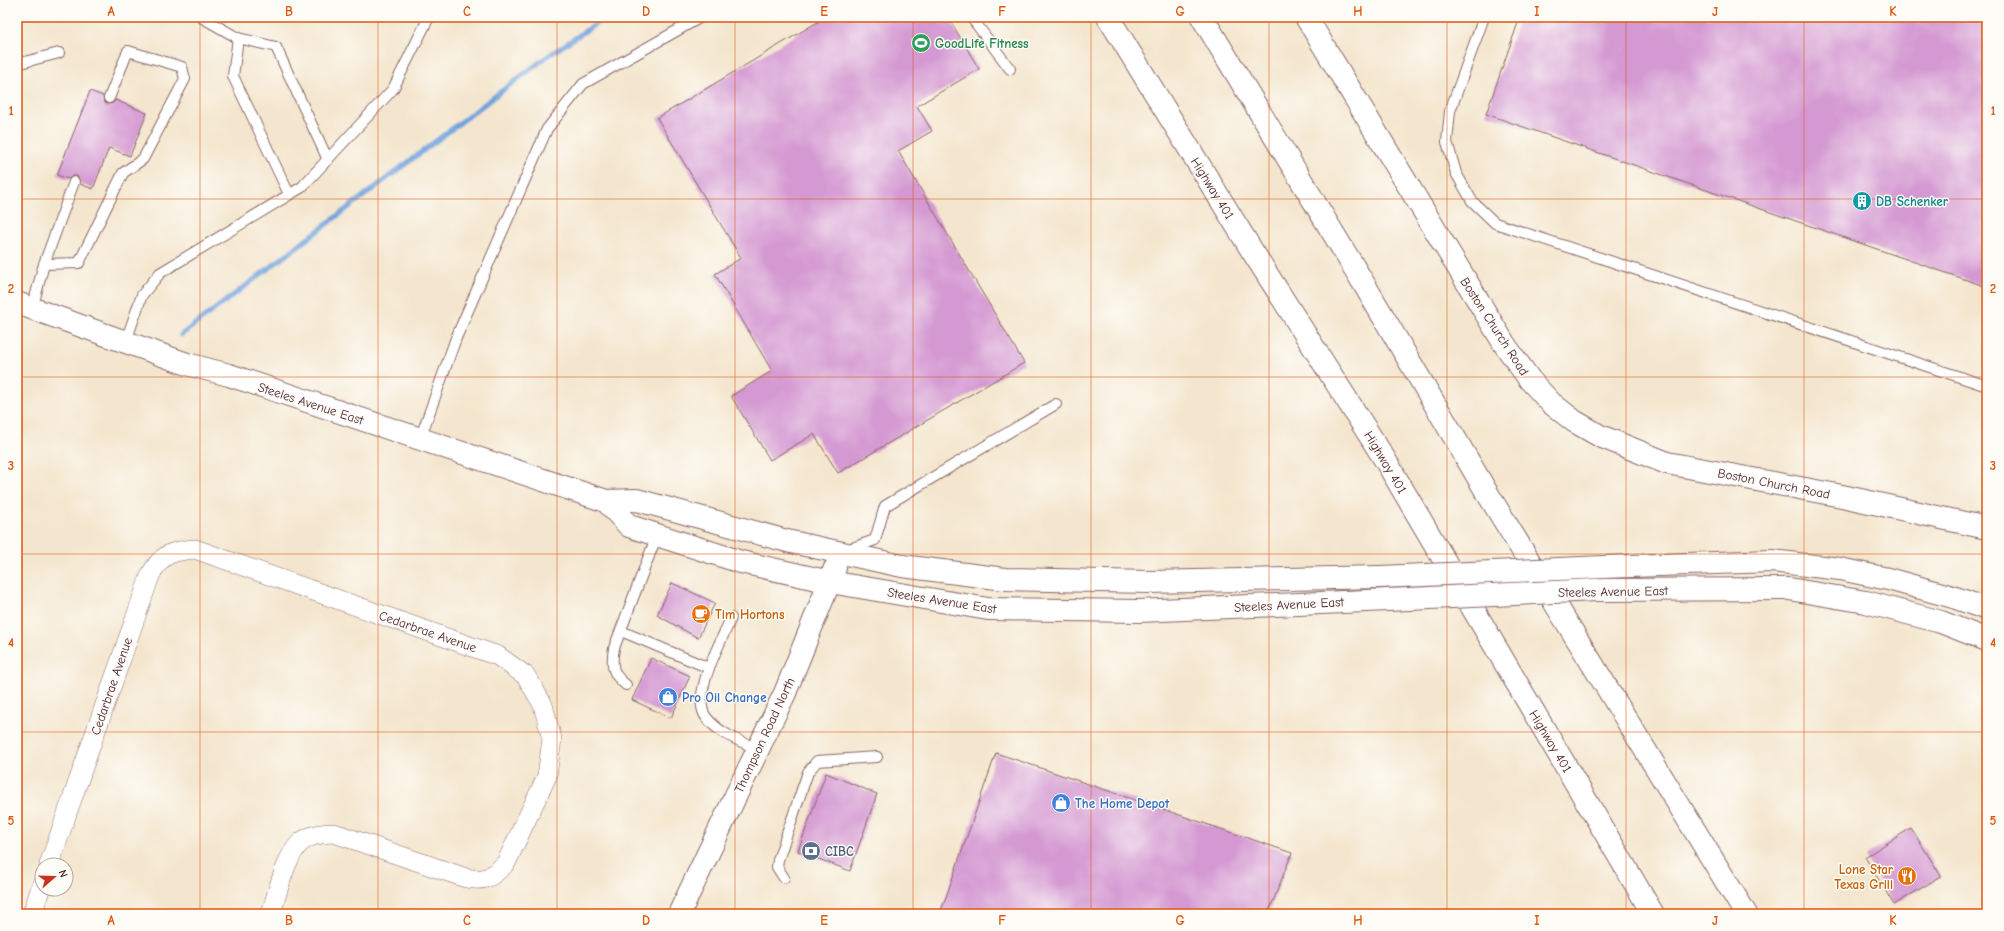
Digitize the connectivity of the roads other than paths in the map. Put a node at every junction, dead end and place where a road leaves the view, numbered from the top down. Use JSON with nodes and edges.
{"nodes":[{"id":1,"x":201,"y":17,"type":"edge"},
{"id":2,"x":429,"y":17,"type":"edge"},
{"id":3,"x":701,"y":17,"type":"edge"},
{"id":4,"x":972,"y":17,"type":"edge"},
{"id":5,"x":1108,"y":17,"type":"edge"},
{"id":6,"x":1202,"y":17,"type":"edge"},
{"id":7,"x":1306,"y":17,"type":"edge"},
{"id":8,"x":1484,"y":17,"type":"edge"},
{"id":9,"x":238,"y":38,"type":"junction"},
{"id":10,"x":59,"y":53,"type":"dead end"},
{"id":11,"x":17,"y":64,"type":"edge"},
{"id":12,"x":1010,"y":69,"type":"dead end"},
{"id":13,"x":109,"y":98,"type":"dead end"},
{"id":14,"x":328,"y":160,"type":"junction"},
{"id":15,"x":74,"y":182,"type":"dead end"},
{"id":16,"x":289,"y":194,"type":"junction"},
{"id":17,"x":44,"y":264,"type":"junction"},
{"id":18,"x":24,"y":306,"type":"edge"},
{"id":19,"x":126,"y":341,"type":"junction"},
{"id":20,"x":1987,"y":386,"type":"edge"},
{"id":21,"x":1056,"y":404,"type":"dead end"},
{"id":22,"x":420,"y":439,"type":"junction"},
{"id":23,"x":606,"y":501,"type":"junction"},
{"id":24,"x":1987,"y":528,"type":"edge"},
{"id":25,"x":657,"y":535,"type":"junction"},
{"id":26,"x":839,"y":553,"type":"junction"},
{"id":27,"x":830,"y":582,"type":"junction"},
{"id":28,"x":1987,"y":609,"type":"edge"},
{"id":29,"x":731,"y":618,"type":"dead end"},
{"id":30,"x":621,"y":631,"type":"junction"},
{"id":31,"x":1987,"y":640,"type":"edge"},
{"id":32,"x":709,"y":668,"type":"junction"},
{"id":33,"x":626,"y":685,"type":"dead end"},
{"id":34,"x":758,"y":748,"type":"junction"},
{"id":35,"x":877,"y":757,"type":"dead end"},
{"id":36,"x":52,"y":857,"type":"edge"},
{"id":37,"x":784,"y":878,"type":"dead end"},
{"id":38,"x":38,"y":897,"type":"edge"},
{"id":39,"x":32,"y":914,"type":"edge"},
{"id":40,"x":271,"y":914,"type":"edge"},
{"id":41,"x":679,"y":914,"type":"edge"},
{"id":42,"x":1653,"y":914,"type":"edge"},
{"id":43,"x":1746,"y":914,"type":"edge"}],
"edges":[{"from":1,"to":9,"type":"lane"},
{"from":2,"to":14,"type":"lane"},
{"from":3,"to":22,"type":"lane"},
{"from":4,"to":12,"type":"lane"},
{"from":5,"to":42,"type":"main road","name":"Highway 401"},
{"from":6,"to":43,"type":"main road"},
{"from":7,"to":24,"type":"main road","name":"Boston Church Road"},
{"from":8,"to":20,"type":"lane"},
{"from":9,"to":14,"type":"lane"},
{"from":9,"to":16,"type":"lane"},
{"from":10,"to":11,"type":"lane"},
{"from":13,"to":17,"type":"lane"},
{"from":14,"to":16,"type":"lane"},
{"from":15,"to":17,"type":"lane"},
{"from":16,"to":19,"type":"lane"},
{"from":17,"to":18,"type":"lane"},
{"from":18,"to":19,"type":"main road","name":"Steeles Avenue East"},
{"from":19,"to":22,"type":"main road","name":"Steeles Avenue East"},
{"from":21,"to":26,"type":"lane"},
{"from":22,"to":23,"type":"main road","name":"Steeles Avenue East"},
{"from":23,"to":25,"type":"main road","name":"Steeles Avenue East"},
{"from":23,"to":26,"type":"main road","name":"Steeles Avenue East"},
{"from":25,"to":27,"type":"main road","name":"Steeles Avenue East"},
{"from":25,"to":30,"type":"lane"},
{"from":26,"to":27,"type":"main road","name":"Thompson Road North"},
{"from":26,"to":28,"type":"main road","name":"Steeles Avenue East","bridge":true},
{"from":27,"to":31,"type":"main road","name":"Steeles Avenue East","bridge":true},
{"from":27,"to":34,"type":"main road","name":"Thompson Road North"},
{"from":29,"to":32,"type":"lane"},
{"from":30,"to":32,"type":"lane"},
{"from":30,"to":33,"type":"lane"},
{"from":32,"to":34,"type":"lane"},
{"from":34,"to":41,"type":"main road","name":"Thompson Road North"},
{"from":35,"to":37,"type":"lane"},
{"from":36,"to":40,"type":"street","name":"Cedarbrae Avenue"},
{"from":38,"to":39,"type":"street"}]}
